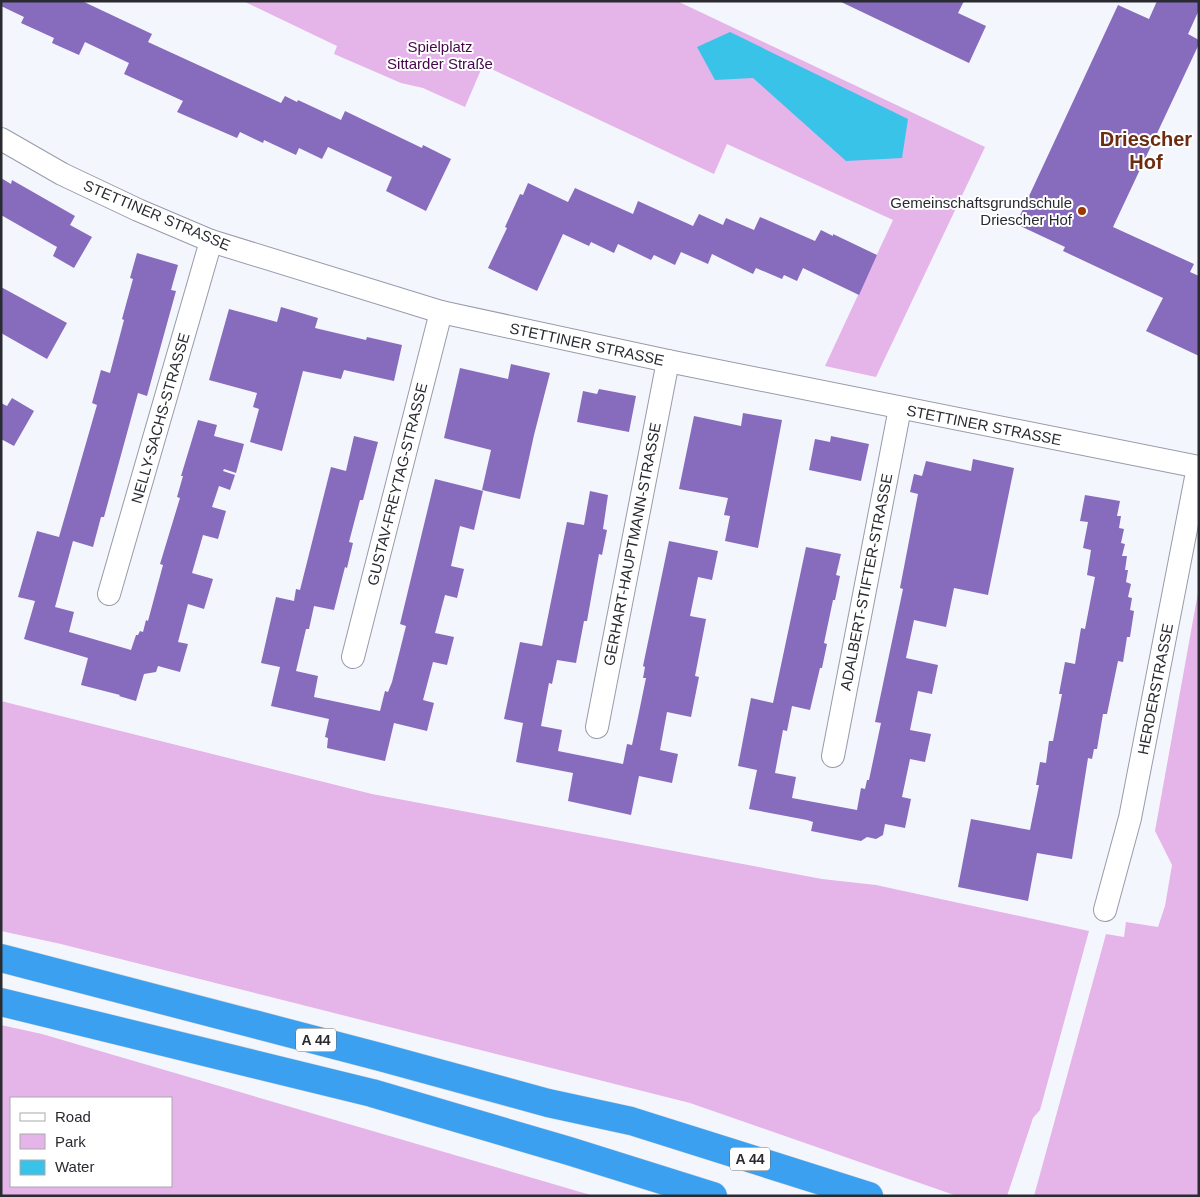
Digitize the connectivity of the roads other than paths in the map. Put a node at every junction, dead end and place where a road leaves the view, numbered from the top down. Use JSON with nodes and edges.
{"nodes":[{"id":1,"x":1,"y":139,"type":"edge"},
{"id":2,"x":211,"y":241,"type":"junction"},
{"id":3,"x":441,"y":312,"type":"junction"},
{"id":4,"x":668,"y":361,"type":"junction"},
{"id":5,"x":900,"y":408,"type":"junction"},
{"id":6,"x":1199,"y":467,"type":"edge"},
{"id":7,"x":109,"y":594,"type":"dead end"},
{"id":8,"x":353,"y":657,"type":"dead end"},
{"id":9,"x":597,"y":727,"type":"dead end"},
{"id":10,"x":833,"y":756,"type":"dead end"},
{"id":11,"x":1105,"y":910,"type":"dead end"},
{"id":12,"x":1,"y":958,"type":"edge"},
{"id":13,"x":1,"y":1002,"type":"edge"},
{"id":14,"x":713,"y":1196,"type":"edge"},
{"id":15,"x":869,"y":1196,"type":"edge"}],
"edges":[{"from":1,"to":2,"type":"street","name":"STETTINER STRASSE"},
{"from":2,"to":3,"type":"street","name":"STETTINER STRASSE"},
{"from":2,"to":7,"type":"street","name":"NELLY-SACHS-STRASSE"},
{"from":3,"to":4,"type":"street","name":"STETTINER STRASSE"},
{"from":3,"to":8,"type":"street","name":"GUSTAV-FREYTAG-STRASSE"},
{"from":4,"to":5,"type":"street","name":"STETTINER STRASSE"},
{"from":4,"to":9,"type":"street","name":"GERHART-HAUPTMANN-STRASSE"},
{"from":5,"to":6,"type":"street","name":"STETTINER STRASSE"},
{"from":5,"to":10,"type":"street","name":"ADALBERT-STIFTER-STRASSE"},
{"from":6,"to":11,"type":"street","name":"HERDERSTRASSE"},
{"from":12,"to":15,"type":"highway","number":"A 44"},
{"from":13,"to":14,"type":"highway","number":"A 44"}]}
